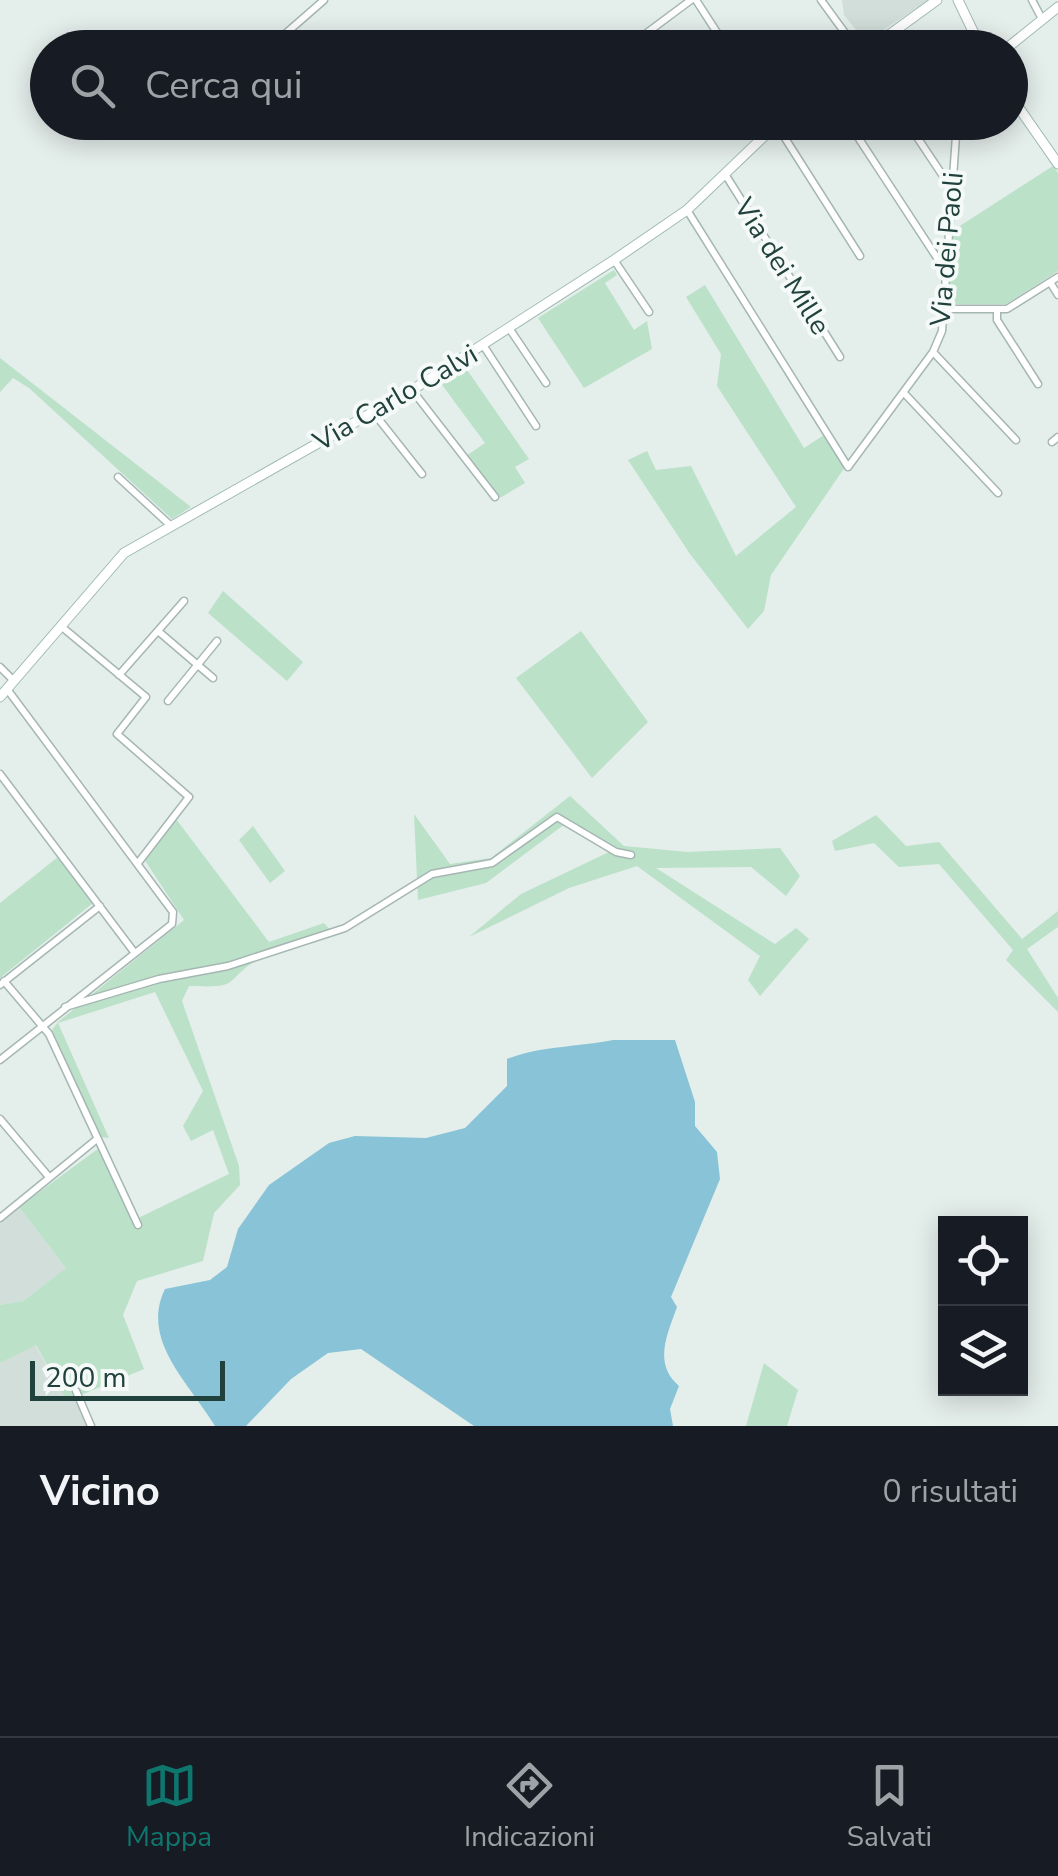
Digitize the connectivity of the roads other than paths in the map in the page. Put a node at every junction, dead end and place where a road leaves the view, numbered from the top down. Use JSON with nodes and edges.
{"nodes":[{"id":1,"x":324,"y":0,"type":"edge"},
{"id":2,"x":694,"y":0,"type":"edge"},
{"id":3,"x":821,"y":0,"type":"edge"},
{"id":4,"x":937,"y":0,"type":"edge"},
{"id":5,"x":958,"y":0,"type":"edge"},
{"id":6,"x":1032,"y":0,"type":"edge"},
{"id":7,"x":1058,"y":7,"type":"edge"},
{"id":8,"x":1042,"y":19,"type":"junction"},
{"id":9,"x":290,"y":30,"type":"edge"},
{"id":10,"x":651,"y":30,"type":"edge"},
{"id":11,"x":715,"y":30,"type":"edge"},
{"id":12,"x":843,"y":30,"type":"edge"},
{"id":13,"x":896,"y":30,"type":"edge"},
{"id":14,"x":972,"y":30,"type":"edge"},
{"id":15,"x":1028,"y":31,"type":"edge"},
{"id":16,"x":1028,"y":120,"type":"edge"},
{"id":17,"x":760,"y":140,"type":"edge"},
{"id":18,"x":788,"y":140,"type":"edge"},
{"id":19,"x":860,"y":140,"type":"edge"},
{"id":20,"x":919,"y":140,"type":"edge"},
{"id":21,"x":955,"y":140,"type":"edge"},
{"id":22,"x":1058,"y":164,"type":"edge"},
{"id":23,"x":725,"y":174,"type":"junction"},
{"id":24,"x":951,"y":189,"type":"junction"},
{"id":25,"x":686,"y":210,"type":"junction"},
{"id":26,"x":860,"y":256,"type":"dead end"},
{"id":27,"x":614,"y":260,"type":"junction"},
{"id":28,"x":944,"y":268,"type":"junction"},
{"id":29,"x":1058,"y":277,"type":"edge"},
{"id":30,"x":1050,"y":282,"type":"junction"},
{"id":31,"x":1058,"y":295,"type":"edge"},
{"id":32,"x":945,"y":308,"type":"junction"},
{"id":33,"x":997,"y":310,"type":"junction"},
{"id":34,"x":648,"y":312,"type":"dead end"},
{"id":35,"x":509,"y":328,"type":"junction"},
{"id":36,"x":483,"y":346,"type":"junction"},
{"id":37,"x":933,"y":352,"type":"junction"},
{"id":38,"x":840,"y":357,"type":"dead end"},
{"id":39,"x":546,"y":383,"type":"dead end"},
{"id":40,"x":1038,"y":384,"type":"dead end"},
{"id":41,"x":412,"y":390,"type":"junction"},
{"id":42,"x":904,"y":393,"type":"junction"},
{"id":43,"x":373,"y":412,"type":"junction"},
{"id":44,"x":536,"y":426,"type":"dead end"},
{"id":45,"x":1016,"y":440,"type":"dead end"},
{"id":46,"x":422,"y":474,"type":"dead end"},
{"id":47,"x":118,"y":477,"type":"dead end"},
{"id":48,"x":998,"y":494,"type":"dead end"},
{"id":49,"x":494,"y":498,"type":"dead end"},
{"id":50,"x":170,"y":525,"type":"junction"},
{"id":51,"x":184,"y":601,"type":"dead end"},
{"id":52,"x":62,"y":626,"type":"junction"},
{"id":53,"x":158,"y":631,"type":"junction"},
{"id":54,"x":217,"y":641,"type":"dead end"},
{"id":55,"x":197,"y":665,"type":"junction"},
{"id":56,"x":0,"y":667,"type":"edge"},
{"id":57,"x":119,"y":675,"type":"junction"},
{"id":58,"x":212,"y":678,"type":"dead end"},
{"id":59,"x":7,"y":689,"type":"edge"},
{"id":60,"x":168,"y":700,"type":"dead end"},
{"id":61,"x":0,"y":774,"type":"edge"},
{"id":62,"x":631,"y":855,"type":"dead end"},
{"id":63,"x":138,"y":863,"type":"junction"},
{"id":64,"x":100,"y":906,"type":"junction"},
{"id":65,"x":134,"y":952,"type":"junction"},
{"id":66,"x":2,"y":983,"type":"edge"},
{"id":67,"x":64,"y":1007,"type":"junction"},
{"id":68,"x":42,"y":1028,"type":"junction"},
{"id":69,"x":0,"y":1060,"type":"edge"},
{"id":70,"x":0,"y":1120,"type":"edge"},
{"id":71,"x":97,"y":1139,"type":"junction"},
{"id":72,"x":49,"y":1177,"type":"junction"},
{"id":73,"x":2,"y":1213,"type":"edge"},
{"id":74,"x":138,"y":1225,"type":"dead end"},
{"id":75,"x":76,"y":1391,"type":"dead end"},
{"id":76,"x":91,"y":1426,"type":"edge"}],
"edges":[{"from":1,"to":9,"type":"street"},
{"from":2,"to":10,"type":"street"},
{"from":2,"to":11,"type":"street"},
{"from":3,"to":12,"type":"street"},
{"from":4,"to":13,"type":"street"},
{"from":5,"to":14,"type":"street"},
{"from":6,"to":8,"type":"street"},
{"from":7,"to":8,"type":"street"},
{"from":8,"to":15,"type":"street"},
{"from":16,"to":22,"type":"street"},
{"from":17,"to":23,"type":"street","name":"Via Carlo Calvi"},
{"from":18,"to":26,"type":"street"},
{"from":19,"to":28,"type":"street"},
{"from":20,"to":24,"type":"street"},
{"from":21,"to":24,"type":"street","name":"Via dei Paoli"},
{"from":23,"to":25,"type":"street","name":"Via Carlo Calvi"},
{"from":23,"to":38,"type":"street","name":"Via dei Mille"},
{"from":24,"to":28,"type":"street","name":"Via dei Paoli"},
{"from":25,"to":27,"type":"street","name":"Via Carlo Calvi"},
{"from":25,"to":42,"type":"street","name":"Via dei Paoli"},
{"from":27,"to":34,"type":"street"},
{"from":27,"to":35,"type":"street","name":"Via Carlo Calvi"},
{"from":28,"to":32,"type":"street","name":"Via dei Paoli"},
{"from":29,"to":30,"type":"street"},
{"from":30,"to":31,"type":"street"},
{"from":30,"to":33,"type":"street"},
{"from":32,"to":33,"type":"street"},
{"from":32,"to":37,"type":"street","name":"Via dei Paoli"},
{"from":33,"to":40,"type":"street"},
{"from":35,"to":36,"type":"street","name":"Via Carlo Calvi"},
{"from":35,"to":39,"type":"street"},
{"from":36,"to":41,"type":"street","name":"Via Carlo Calvi"},
{"from":36,"to":44,"type":"street"},
{"from":37,"to":42,"type":"street","name":"Via dei Paoli"},
{"from":37,"to":45,"type":"street"},
{"from":41,"to":43,"type":"street","name":"Via Carlo Calvi"},
{"from":41,"to":49,"type":"street"},
{"from":42,"to":48,"type":"street"},
{"from":43,"to":46,"type":"street"},
{"from":43,"to":50,"type":"street","name":"Via Carlo Calvi"},
{"from":47,"to":50,"type":"street"},
{"from":50,"to":52,"type":"street","name":"Via Carlo Calvi"},
{"from":51,"to":53,"type":"street"},
{"from":52,"to":57,"type":"street"},
{"from":52,"to":59,"type":"street","name":"Via Carlo Calvi"},
{"from":53,"to":55,"type":"street"},
{"from":53,"to":57,"type":"street"},
{"from":54,"to":55,"type":"street"},
{"from":55,"to":58,"type":"street"},
{"from":55,"to":60,"type":"street"},
{"from":56,"to":59,"type":"street"},
{"from":57,"to":63,"type":"street"},
{"from":59,"to":63,"type":"street"},
{"from":61,"to":64,"type":"street"},
{"from":62,"to":67,"type":"street"},
{"from":63,"to":65,"type":"street"},
{"from":64,"to":65,"type":"street"},
{"from":64,"to":66,"type":"street"},
{"from":65,"to":67,"type":"street"},
{"from":66,"to":68,"type":"street"},
{"from":67,"to":68,"type":"street"},
{"from":68,"to":69,"type":"street"},
{"from":68,"to":71,"type":"street"},
{"from":70,"to":72,"type":"street"},
{"from":71,"to":72,"type":"street"},
{"from":71,"to":74,"type":"street"},
{"from":72,"to":73,"type":"street"},
{"from":75,"to":76,"type":"street"}]}
